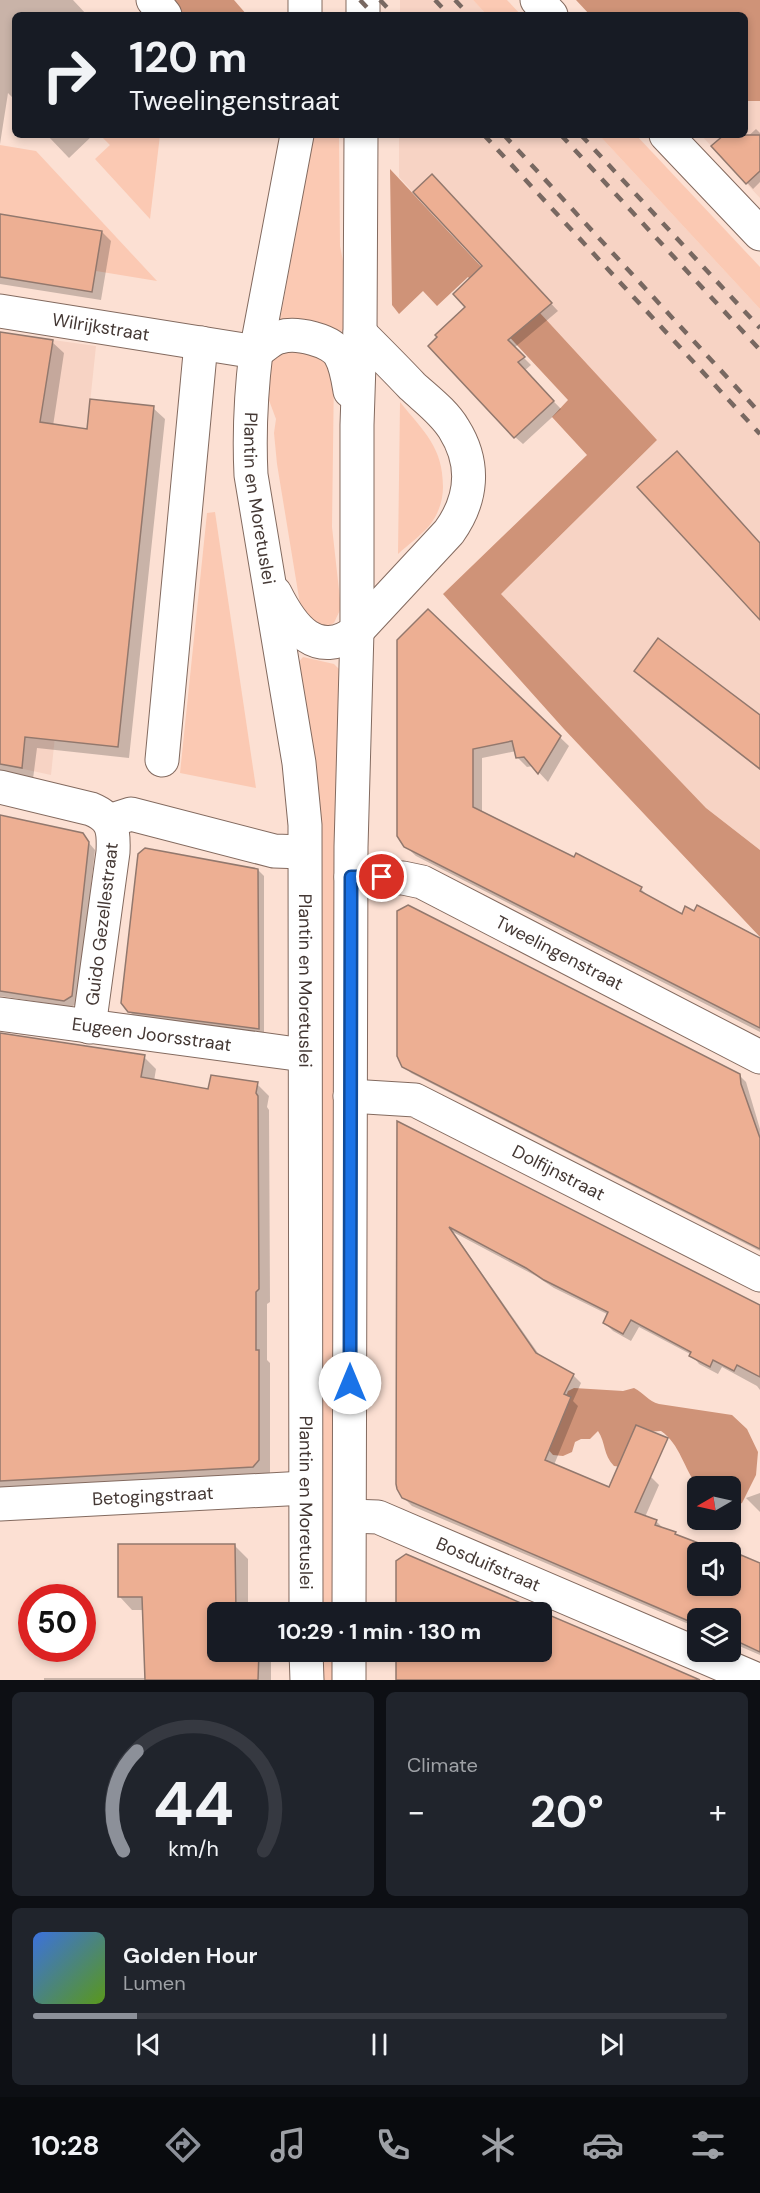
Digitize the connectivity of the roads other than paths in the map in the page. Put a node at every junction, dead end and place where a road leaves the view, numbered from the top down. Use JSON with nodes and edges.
{"nodes":[{"id":1,"x":153,"y":0,"type":"edge"},
{"id":2,"x":537,"y":0,"type":"edge"},
{"id":3,"x":163,"y":12,"type":"edge"},
{"id":4,"x":548,"y":12,"type":"edge"},
{"id":5,"x":296,"y":138,"type":"edge"},
{"id":6,"x":361,"y":138,"type":"edge"},
{"id":7,"x":669,"y":138,"type":"edge"},
{"id":8,"x":760,"y":234,"type":"edge"},
{"id":9,"x":0,"y":311,"type":"edge"},
{"id":10,"x":360,"y":333,"type":"junction"},
{"id":11,"x":188,"y":341,"type":"junction"},
{"id":12,"x":256,"y":352,"type":"junction"},
{"id":13,"x":357,"y":425,"type":"junction"},
{"id":14,"x":267,"y":578,"type":"junction"},
{"id":15,"x":357,"y":631,"type":"junction"},
{"id":16,"x":162,"y":760,"type":"dead end"},
{"id":17,"x":0,"y":788,"type":"edge"},
{"id":18,"x":109,"y":821,"type":"junction"},
{"id":19,"x":304,"y":852,"type":"junction"},
{"id":20,"x":351,"y":877,"type":"junction"},
{"id":21,"x":0,"y":1014,"type":"edge"},
{"id":22,"x":89,"y":1027,"type":"junction"},
{"id":23,"x":304,"y":1055,"type":"junction"},
{"id":24,"x":760,"y":1057,"type":"edge"},
{"id":25,"x":350,"y":1096,"type":"junction"},
{"id":26,"x":760,"y":1275,"type":"edge"},
{"id":27,"x":305,"y":1488,"type":"junction"},
{"id":28,"x":0,"y":1504,"type":"edge"},
{"id":29,"x":350,"y":1516,"type":"junction"},
{"id":30,"x":306,"y":1602,"type":"edge"},
{"id":31,"x":350,"y":1602,"type":"edge"},
{"id":32,"x":306,"y":1662,"type":"edge"},
{"id":33,"x":349,"y":1662,"type":"edge"},
{"id":34,"x":307,"y":1680,"type":"edge"},
{"id":35,"x":349,"y":1680,"type":"edge"},
{"id":36,"x":758,"y":1680,"type":"edge"}],
"edges":[{"from":1,"to":3,"type":"street"},
{"from":2,"to":4,"type":"street"},
{"from":5,"to":12,"type":"street","name":"Plantin en Moretuslei"},
{"from":6,"to":10,"type":"street"},
{"from":7,"to":8,"type":"street"},
{"from":9,"to":11,"type":"street","name":"Wilrijkstraat"},
{"from":10,"to":13,"type":"street"},
{"from":10,"to":15,"type":"street"},
{"from":11,"to":12,"type":"street"},
{"from":11,"to":16,"type":"street"},
{"from":12,"to":13,"type":"street"},
{"from":12,"to":14,"type":"street","name":"Plantin en Moretuslei"},
{"from":13,"to":15,"type":"street"},
{"from":14,"to":15,"type":"street"},
{"from":14,"to":19,"type":"street","name":"Plantin en Moretuslei"},
{"from":15,"to":20,"type":"street"},
{"from":17,"to":18,"type":"street"},
{"from":18,"to":19,"type":"street"},
{"from":18,"to":22,"type":"street","name":"Guido Gezellestraat"},
{"from":19,"to":23,"type":"street","name":"Plantin en Moretuslei"},
{"from":20,"to":24,"type":"street","name":"Tweelingenstraat"},
{"from":20,"to":25,"type":"street"},
{"from":21,"to":22,"type":"street","name":"Eugeen Joorsstraat"},
{"from":22,"to":23,"type":"street","name":"Eugeen Joorsstraat"},
{"from":23,"to":27,"type":"street","name":"Plantin en Moretuslei"},
{"from":25,"to":26,"type":"street","name":"Dolfijnstraat"},
{"from":25,"to":29,"type":"street"},
{"from":27,"to":28,"type":"street","name":"Betogingstraat"},
{"from":27,"to":30,"type":"street","name":"Plantin en Moretuslei"},
{"from":29,"to":31,"type":"street"},
{"from":29,"to":36,"type":"street","name":"Bosduifstraat"},
{"from":32,"to":34,"type":"street"},
{"from":33,"to":35,"type":"street"}]}
